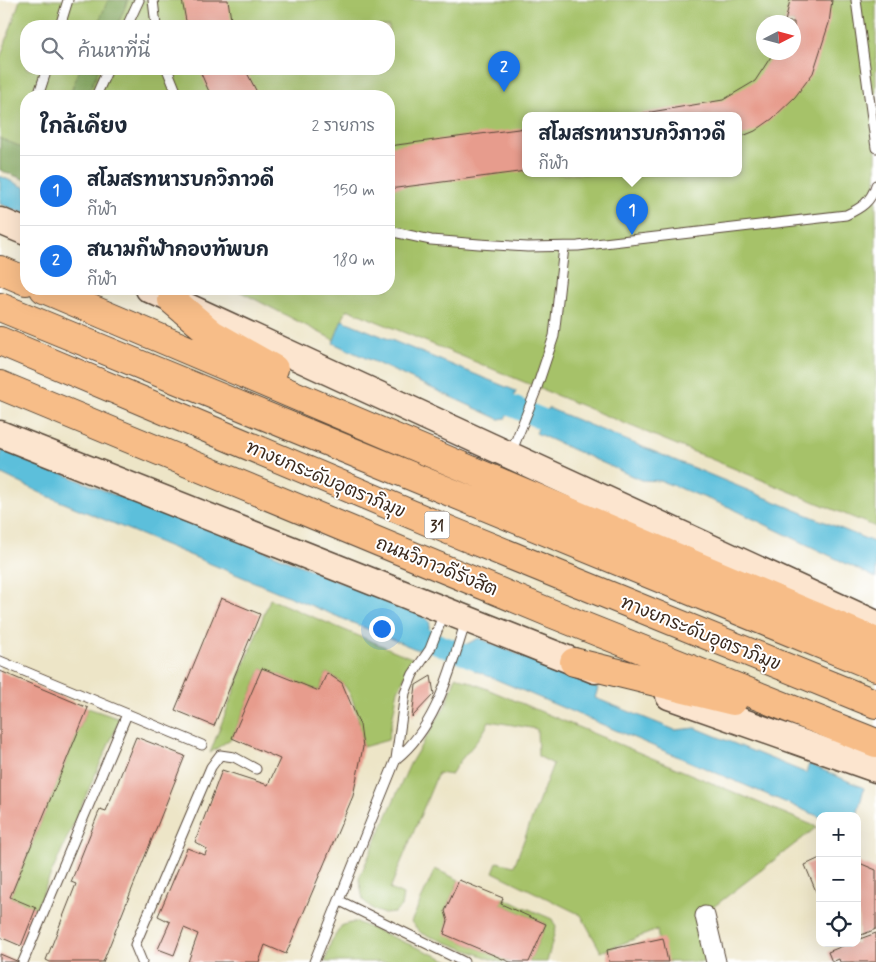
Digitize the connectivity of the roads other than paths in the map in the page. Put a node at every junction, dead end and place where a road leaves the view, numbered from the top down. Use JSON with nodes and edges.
{"nodes":[{"id":1,"x":68,"y":0,"type":"edge"},
{"id":2,"x":139,"y":0,"type":"edge"},
{"id":3,"x":153,"y":0,"type":"edge"},
{"id":4,"x":856,"y":0,"type":"edge"},
{"id":5,"x":62,"y":20,"type":"edge"},
{"id":6,"x":130,"y":20,"type":"edge"},
{"id":7,"x":155,"y":20,"type":"edge"},
{"id":8,"x":45,"y":75,"type":"edge"},
{"id":9,"x":105,"y":75,"type":"edge"},
{"id":10,"x":169,"y":75,"type":"edge"},
{"id":11,"x":40,"y":90,"type":"edge"},
{"id":12,"x":99,"y":90,"type":"edge"},
{"id":13,"x":176,"y":90,"type":"edge"},
{"id":14,"x":876,"y":148,"type":"edge"},
{"id":15,"x":876,"y":186,"type":"edge"},
{"id":16,"x":0,"y":221,"type":"edge"},
{"id":17,"x":20,"y":229,"type":"edge"},
{"id":18,"x":395,"y":232,"type":"edge"},
{"id":19,"x":564,"y":247,"type":"junction"},
{"id":20,"x":0,"y":270,"type":"edge"},
{"id":21,"x":20,"y":278,"type":"edge"},
{"id":22,"x":58,"y":295,"type":"edge"},
{"id":23,"x":162,"y":295,"type":"edge"},
{"id":24,"x":163,"y":295,"type":"edge"},
{"id":25,"x":0,"y":308,"type":"edge"},
{"id":26,"x":0,"y":341,"type":"edge"},
{"id":27,"x":0,"y":384,"type":"edge"},
{"id":28,"x":325,"y":407,"type":"junction"},
{"id":29,"x":0,"y":434,"type":"edge"},
{"id":30,"x":510,"y":455,"type":"junction"},
{"id":31,"x":456,"y":614,"type":"junction"},
{"id":32,"x":876,"y":624,"type":"edge"},
{"id":33,"x":876,"y":642,"type":"edge"},
{"id":34,"x":0,"y":661,"type":"edge"},
{"id":35,"x":574,"y":662,"type":"junction"},
{"id":36,"x":876,"y":667,"type":"edge"},
{"id":37,"x":876,"y":704,"type":"edge"},
{"id":38,"x":127,"y":714,"type":"junction"},
{"id":39,"x":827,"y":724,"type":"junction"},
{"id":40,"x":876,"y":743,"type":"edge"},
{"id":41,"x":202,"y":745,"type":"dead end"},
{"id":42,"x":396,"y":759,"type":"junction"},
{"id":43,"x":256,"y":769,"type":"dead end"},
{"id":44,"x":876,"y":769,"type":"edge"},
{"id":45,"x":340,"y":901,"type":"junction"},
{"id":46,"x":706,"y":916,"type":"dead end"},
{"id":47,"x":23,"y":962,"type":"edge"},
{"id":48,"x":142,"y":962,"type":"edge"},
{"id":49,"x":314,"y":962,"type":"edge"},
{"id":50,"x":464,"y":962,"type":"edge"},
{"id":51,"x":716,"y":962,"type":"edge"}],
"edges":[{"from":1,"to":5,"type":"lane"},
{"from":2,"to":6,"type":"lane"},
{"from":3,"to":7,"type":"lane"},
{"from":4,"to":14,"type":"lane"},
{"from":8,"to":11,"type":"lane"},
{"from":9,"to":12,"type":"lane"},
{"from":10,"to":13,"type":"lane"},
{"from":15,"to":19,"type":"lane"},
{"from":16,"to":17,"type":"main road"},
{"from":18,"to":19,"type":"lane"},
{"from":19,"to":30,"type":"lane"},
{"from":20,"to":21,"type":"highway"},
{"from":22,"to":28,"type":"highway"},
{"from":23,"to":28,"type":"highway"},
{"from":24,"to":30,"type":"main road"},
{"from":25,"to":36,"type":"highway","name":"ทางยกระดับอุตราภิมุข","number":"31"},
{"from":26,"to":37,"type":"highway","name":"ทางยกระดับอุตราภิมุข","number":"31"},
{"from":27,"to":39,"type":"highway","name":"ถนนวิภาวดีรังสิต","number":"31"},
{"from":28,"to":33,"type":"highway"},
{"from":29,"to":31,"type":"main road"},
{"from":30,"to":32,"type":"main road"},
{"from":31,"to":35,"type":"main road"},
{"from":31,"to":42,"type":"lane"},
{"from":31,"to":42,"type":"lane"},
{"from":34,"to":38,"type":"lane"},
{"from":35,"to":39,"type":"highway"},
{"from":35,"to":44,"type":"main road"},
{"from":38,"to":41,"type":"lane"},
{"from":38,"to":47,"type":"lane"},
{"from":39,"to":40,"type":"highway","name":"ถนนวิภาวดีรังสิต","number":"31"},
{"from":42,"to":45,"type":"lane"},
{"from":43,"to":48,"type":"lane"},
{"from":45,"to":49,"type":"lane"},
{"from":45,"to":50,"type":"lane"},
{"from":46,"to":51,"type":"street"}]}
